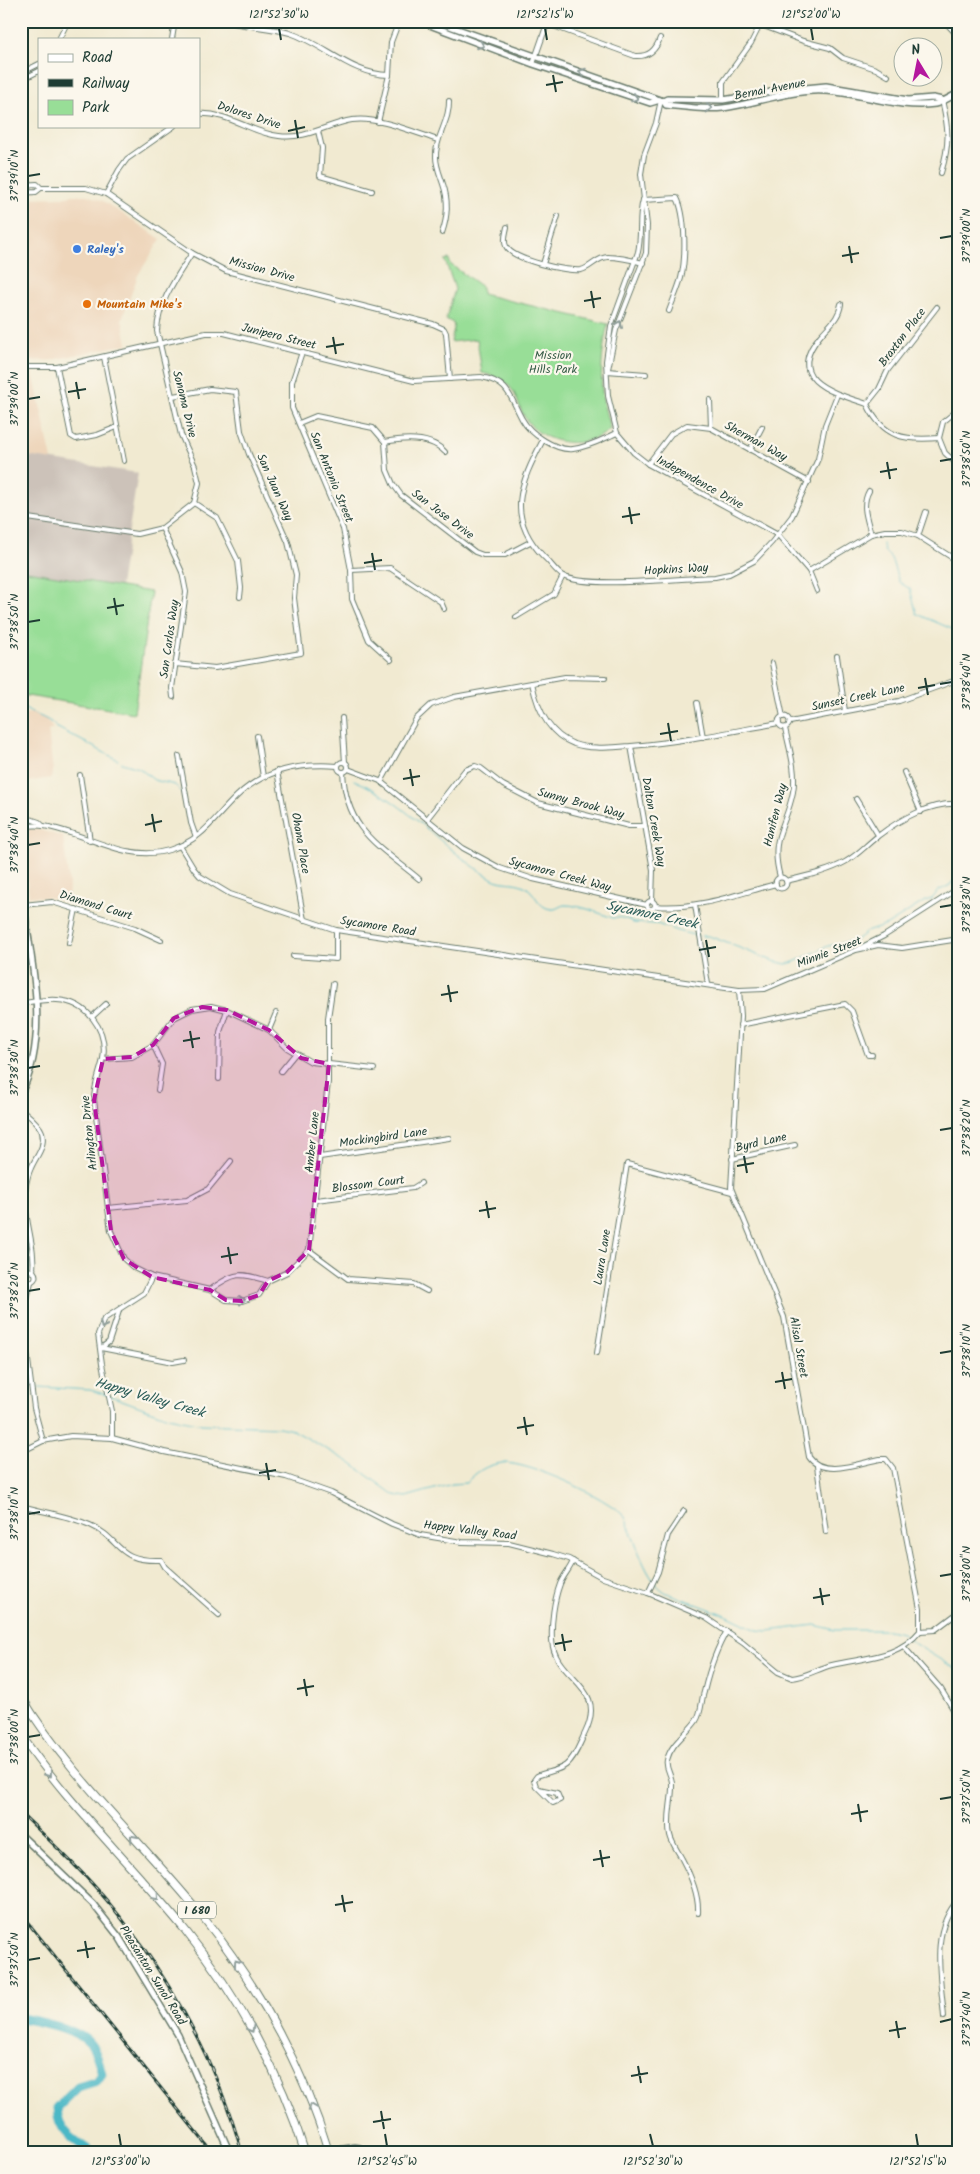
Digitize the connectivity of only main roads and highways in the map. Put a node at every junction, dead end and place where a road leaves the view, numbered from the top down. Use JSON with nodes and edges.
{"nodes":[{"id":1,"x":420,"y":21,"type":"edge"},
{"id":2,"x":435,"y":21,"type":"edge"},
{"id":3,"x":959,"y":93,"type":"edge"},
{"id":4,"x":662,"y":100,"type":"junction"},
{"id":5,"x":942,"y":100,"type":"junction"},
{"id":6,"x":21,"y":889,"type":"edge"},
{"id":7,"x":21,"y":995,"type":"edge"},
{"id":8,"x":22,"y":1003,"type":"edge"},
{"id":9,"x":21,"y":1051,"type":"edge"},
{"id":10,"x":21,"y":1093,"type":"edge"},
{"id":11,"x":21,"y":1696,"type":"edge"},
{"id":12,"x":21,"y":1735,"type":"edge"},
{"id":13,"x":21,"y":1834,"type":"edge"},
{"id":14,"x":230,"y":2153,"type":"edge"},
{"id":15,"x":305,"y":2153,"type":"edge"},
{"id":16,"x":328,"y":2153,"type":"edge"}],
"edges":[{"from":1,"to":4,"type":"main road","name":"Bernal Avenue","one_way":true},
{"from":4,"to":2,"type":"main road","name":"Bernal Avenue","one_way":true},
{"from":3,"to":5,"type":"main road","name":"Bernal Avenue"},
{"from":4,"to":5,"type":"main road","name":"Bernal Avenue"},
{"from":4,"to":5,"type":"main road","name":"Bernal Avenue","one_way":true},
{"from":6,"to":10,"type":"main road"},
{"from":7,"to":8,"type":"main road"},
{"from":8,"to":9,"type":"main road"},
{"from":16,"to":11,"type":"highway","number":"I 680","one_way":true},
{"from":12,"to":15,"type":"highway","number":"I 680","one_way":true},
{"from":13,"to":14,"type":"main road","name":"Pleasanton Sunol Road"}]}
